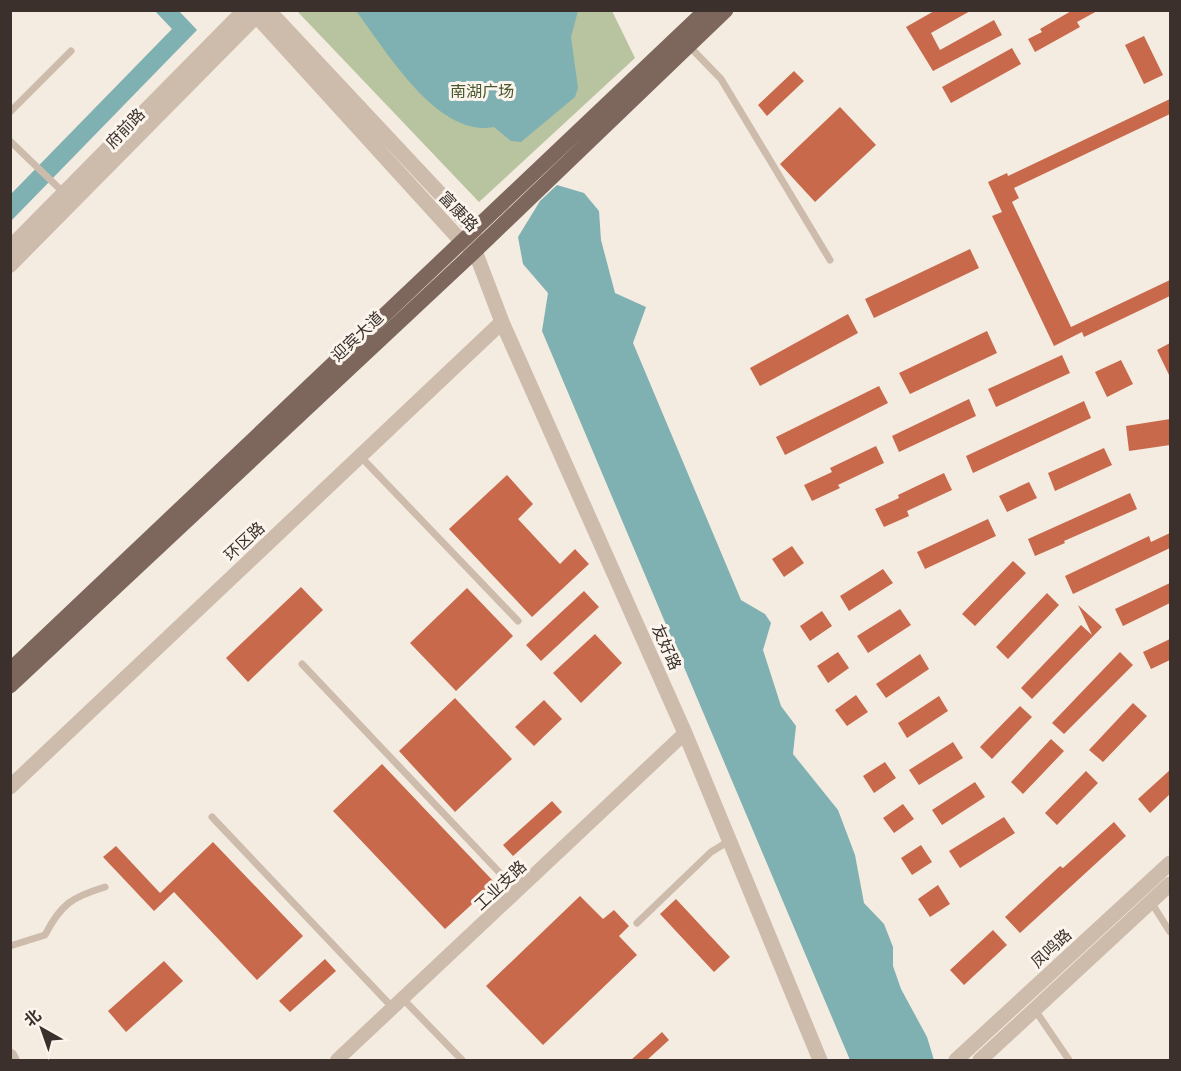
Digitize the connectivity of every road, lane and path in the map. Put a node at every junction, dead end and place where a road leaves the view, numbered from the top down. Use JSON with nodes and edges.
{"nodes":[{"id":1,"x":706,"y":10,"type":"edge"},
{"id":2,"x":726,"y":10,"type":"edge"},
{"id":3,"x":256,"y":12,"type":"edge"},
{"id":4,"x":689,"y":46,"type":"junction"},
{"id":5,"x":71,"y":51,"type":"dead end"},
{"id":6,"x":10,"y":112,"type":"edge"},
{"id":7,"x":10,"y":141,"type":"edge"},
{"id":8,"x":65,"y":194,"type":"junction"},
{"id":9,"x":474,"y":230,"type":"junction"},
{"id":10,"x":468,"y":246,"type":"junction"},
{"id":11,"x":10,"y":247,"type":"edge"},
{"id":12,"x":830,"y":260,"type":"dead end"},
{"id":13,"x":10,"y":266,"type":"edge"},
{"id":14,"x":502,"y":322,"type":"junction"},
{"id":15,"x":360,"y":456,"type":"junction"},
{"id":16,"x":518,"y":621,"type":"dead end"},
{"id":17,"x":302,"y":664,"type":"dead end"},
{"id":18,"x":10,"y":670,"type":"edge"},
{"id":19,"x":10,"y":686,"type":"edge"},
{"id":20,"x":685,"y":733,"type":"junction"},
{"id":21,"x":10,"y":787,"type":"edge"},
{"id":22,"x":212,"y":817,"type":"dead end"},
{"id":23,"x":730,"y":841,"type":"junction"},
{"id":24,"x":1170,"y":863,"type":"edge"},
{"id":25,"x":1170,"y":884,"type":"edge"},
{"id":26,"x":105,"y":887,"type":"dead end"},
{"id":27,"x":517,"y":891,"type":"junction"},
{"id":28,"x":1151,"y":902,"type":"junction"},
{"id":29,"x":637,"y":923,"type":"dead end"},
{"id":30,"x":1170,"y":932,"type":"edge"},
{"id":31,"x":10,"y":946,"type":"edge"},
{"id":32,"x":398,"y":1003,"type":"junction"},
{"id":33,"x":1035,"y":1009,"type":"junction"},
{"id":34,"x":10,"y":1056,"type":"edge"},
{"id":35,"x":12,"y":1060,"type":"edge"},
{"id":36,"x":337,"y":1060,"type":"edge"},
{"id":37,"x":462,"y":1060,"type":"edge"},
{"id":38,"x":820,"y":1060,"type":"edge"},
{"id":39,"x":956,"y":1060,"type":"edge"},
{"id":40,"x":980,"y":1060,"type":"edge"},
{"id":41,"x":1069,"y":1060,"type":"edge"}],
"edges":[{"from":1,"to":9,"type":"main road"},
{"from":2,"to":4,"type":"main road","name":"迎宾大道"},
{"from":3,"to":8,"type":"street","name":"府前路"},
{"from":3,"to":9,"type":"street","name":"富康路"},
{"from":3,"to":10,"type":"street","name":"富康路"},
{"from":4,"to":10,"type":"main road","name":"迎宾大道"},
{"from":4,"to":12,"type":"lane"},
{"from":5,"to":6,"type":"lane"},
{"from":7,"to":8,"type":"lane"},
{"from":8,"to":11,"type":"street","name":"府前路"},
{"from":8,"to":13,"type":"street","name":"府前路"},
{"from":9,"to":10,"type":"street","name":"富康路"},
{"from":10,"to":14,"type":"street","name":"友好路"},
{"from":10,"to":18,"type":"main road","name":"迎宾大道"},
{"from":10,"to":19,"type":"main road","name":"迎宾大道"},
{"from":14,"to":15,"type":"street","name":"环区路"},
{"from":14,"to":20,"type":"street","name":"友好路"},
{"from":15,"to":16,"type":"lane"},
{"from":15,"to":21,"type":"street","name":"环区路"},
{"from":17,"to":27,"type":"lane"},
{"from":20,"to":23,"type":"street","name":"友好路"},
{"from":20,"to":27,"type":"street","name":"工业支路"},
{"from":22,"to":32,"type":"lane"},
{"from":23,"to":29,"type":"lane"},
{"from":23,"to":38,"type":"street","name":"友好路"},
{"from":24,"to":39,"type":"street","name":"凤鸣路"},
{"from":25,"to":28,"type":"street","name":"凤鸣路"},
{"from":26,"to":31,"type":"lane"},
{"from":27,"to":32,"type":"street","name":"工业支路"},
{"from":28,"to":30,"type":"lane"},
{"from":28,"to":33,"type":"street","name":"凤鸣路"},
{"from":32,"to":36,"type":"street","name":"工业支路"},
{"from":32,"to":37,"type":"lane"},
{"from":33,"to":40,"type":"street","name":"凤鸣路"},
{"from":33,"to":41,"type":"lane"},
{"from":34,"to":35,"type":"street"}]}
